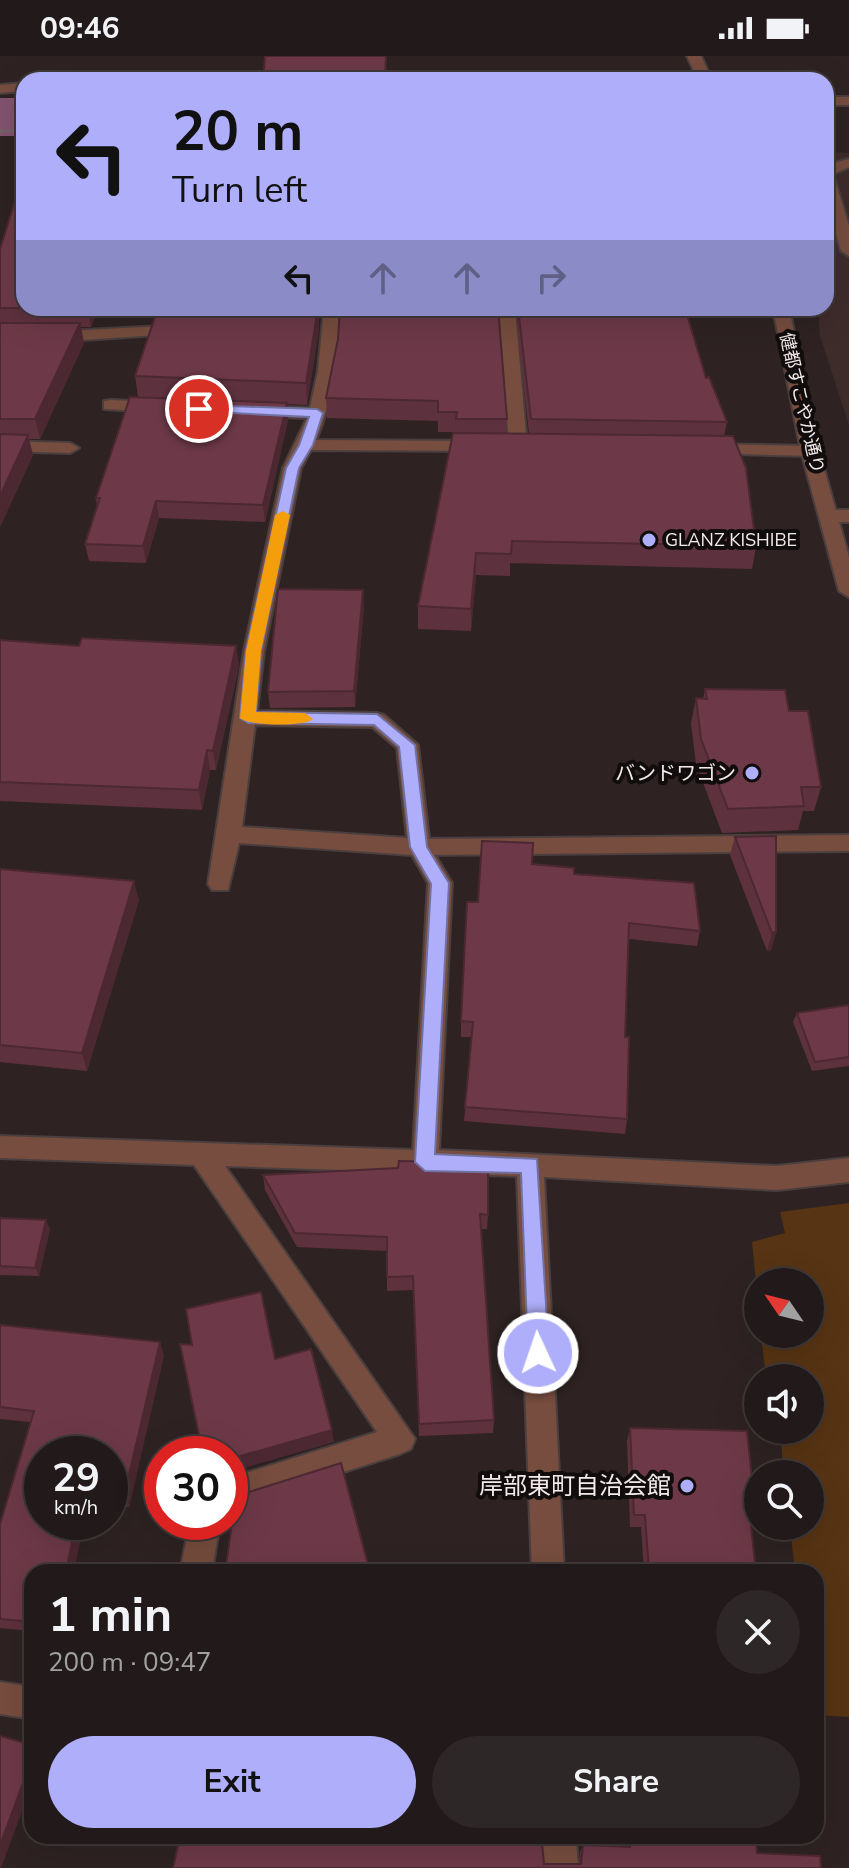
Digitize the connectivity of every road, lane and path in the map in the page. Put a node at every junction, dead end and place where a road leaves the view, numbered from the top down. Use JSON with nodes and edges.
{"nodes":[{"id":1,"x":837,"y":212,"type":"edge"},
{"id":2,"x":849,"y":251,"type":"edge"},
{"id":3,"x":508,"y":316,"type":"edge"},
{"id":4,"x":783,"y":316,"type":"edge"},
{"id":5,"x":327,"y":317,"type":"edge"},
{"id":6,"x":206,"y":328,"type":"edge"},
{"id":7,"x":0,"y":335,"type":"edge"},
{"id":8,"x":110,"y":405,"type":"dead end"},
{"id":9,"x":174,"y":408,"type":"edge"},
{"id":10,"x":237,"y":410,"type":"edge"},
{"id":11,"x":317,"y":413,"type":"junction"},
{"id":12,"x":306,"y":445,"type":"junction"},
{"id":13,"x":0,"y":446,"type":"edge"},
{"id":14,"x":70,"y":448,"type":"dead end"},
{"id":15,"x":685,"y":449,"type":"edge"},
{"id":16,"x":810,"y":451,"type":"junction"},
{"id":17,"x":840,"y":516,"type":"edge"},
{"id":18,"x":849,"y":591,"type":"edge"},
{"id":19,"x":248,"y":718,"type":"junction"},
{"id":20,"x":230,"y":834,"type":"junction"},
{"id":21,"x":849,"y":843,"type":"edge"},
{"id":22,"x":419,"y":847,"type":"junction"},
{"id":23,"x":220,"y":884,"type":"dead end"},
{"id":24,"x":0,"y":1147,"type":"edge"},
{"id":25,"x":202,"y":1155,"type":"junction"},
{"id":26,"x":425,"y":1162,"type":"junction"},
{"id":27,"x":530,"y":1165,"type":"junction"},
{"id":28,"x":849,"y":1170,"type":"edge"},
{"id":29,"x":248,"y":1487,"type":"edge"},
{"id":30,"x":202,"y":1540,"type":"edge"},
{"id":31,"x":197,"y":1564,"type":"edge"},
{"id":32,"x":548,"y":1564,"type":"edge"},
{"id":33,"x":0,"y":1698,"type":"edge"},
{"id":34,"x":24,"y":1702,"type":"edge"},
{"id":35,"x":560,"y":1844,"type":"edge"},
{"id":36,"x":561,"y":1868,"type":"edge"}],
"edges":[{"from":1,"to":2,"type":"street"},
{"from":3,"to":12,"type":"street"},
{"from":4,"to":16,"type":"street","name":"健都すこやか通り"},
{"from":5,"to":11,"type":"street"},
{"from":6,"to":7,"type":"street"},
{"from":8,"to":9,"type":"street"},
{"from":10,"to":11,"type":"street"},
{"from":11,"to":12,"type":"street"},
{"from":12,"to":19,"type":"street"},
{"from":13,"to":14,"type":"street"},
{"from":15,"to":16,"type":"street"},
{"from":16,"to":17,"type":"street","name":"健都すこやか通り"},
{"from":17,"to":18,"type":"street","name":"健都すこやか通り"},
{"from":19,"to":20,"type":"street"},
{"from":19,"to":22,"type":"street"},
{"from":20,"to":22,"type":"street"},
{"from":20,"to":23,"type":"street"},
{"from":21,"to":22,"type":"street"},
{"from":22,"to":26,"type":"street"},
{"from":24,"to":25,"type":"street"},
{"from":25,"to":26,"type":"street"},
{"from":25,"to":29,"type":"street"},
{"from":26,"to":27,"type":"street"},
{"from":27,"to":28,"type":"street"},
{"from":27,"to":32,"type":"street"},
{"from":30,"to":31,"type":"street"},
{"from":33,"to":34,"type":"street"},
{"from":35,"to":36,"type":"street"}]}
